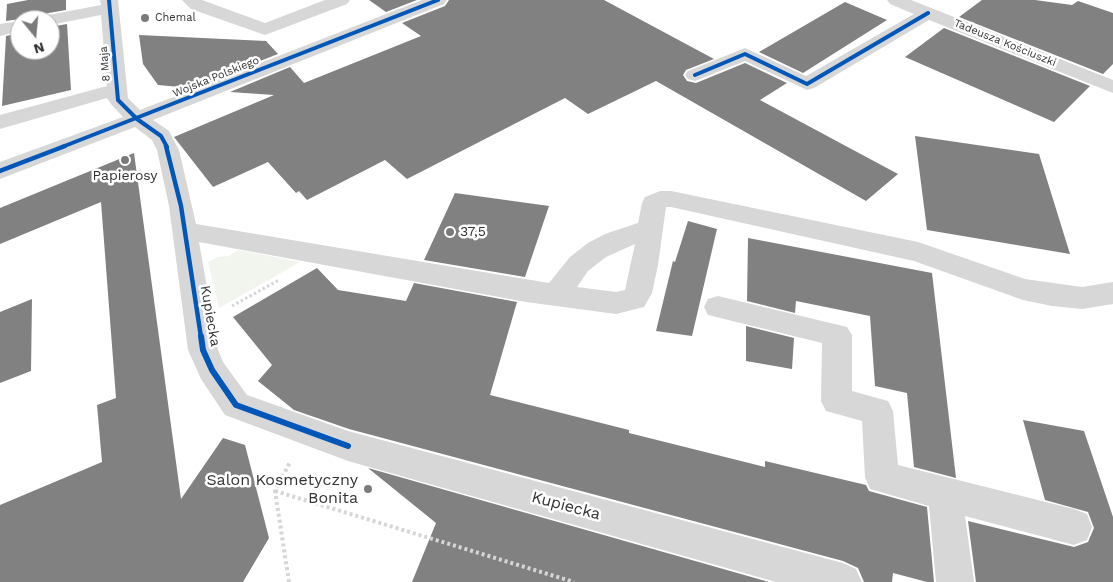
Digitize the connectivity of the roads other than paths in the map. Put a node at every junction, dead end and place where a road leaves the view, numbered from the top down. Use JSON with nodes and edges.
{"nodes":[{"id":1,"x":191,"y":0,"type":"edge"},
{"id":2,"x":438,"y":0,"type":"edge"},
{"id":3,"x":896,"y":0,"type":"edge"},
{"id":4,"x":109,"y":4,"type":"edge"},
{"id":5,"x":352,"y":4,"type":"edge"},
{"id":6,"x":928,"y":13,"type":"junction"},
{"id":7,"x":60,"y":17,"type":"edge"},
{"id":8,"x":380,"y":23,"type":"junction"},
{"id":9,"x":695,"y":75,"type":"dead end"},
{"id":10,"x":1113,"y":87,"type":"edge"},
{"id":11,"x":117,"y":89,"type":"junction"},
{"id":12,"x":137,"y":119,"type":"junction"},
{"id":13,"x":0,"y":122,"type":"edge"},
{"id":14,"x":0,"y":171,"type":"edge"},
{"id":15,"x":650,"y":228,"type":"junction"},
{"id":16,"x":184,"y":235,"type":"junction"},
{"id":17,"x":1113,"y":293,"type":"edge"},
{"id":18,"x":556,"y":295,"type":"junction"},
{"id":19,"x":718,"y":307,"type":"dead end"},
{"id":20,"x":945,"y":493,"type":"junction"},
{"id":21,"x":1074,"y":527,"type":"dead end"},
{"id":22,"x":843,"y":582,"type":"edge"},
{"id":23,"x":955,"y":582,"type":"edge"}],
"edges":[{"from":1,"to":5,"type":"street"},
{"from":2,"to":8,"type":"street","name":"Wojska Polskiego"},
{"from":3,"to":6,"type":"street","name":"Tadeusza Kościuszki"},
{"from":4,"to":7,"type":"street"},
{"from":4,"to":11,"type":"street","name":"8 Maja"},
{"from":5,"to":8,"type":"street"},
{"from":6,"to":9,"type":"street"},
{"from":6,"to":10,"type":"street","name":"Tadeusza Kościuszki"},
{"from":8,"to":12,"type":"street","name":"Wojska Polskiego"},
{"from":11,"to":12,"type":"street","name":"8 Maja"},
{"from":11,"to":13,"type":"street"},
{"from":12,"to":14,"type":"street","name":"Wojska Polskiego"},
{"from":12,"to":16,"type":"street","name":"Kupiecka"},
{"from":15,"to":17,"type":"street"},
{"from":15,"to":18,"type":"street"},
{"from":15,"to":18,"type":"street"},
{"from":16,"to":18,"type":"street"},
{"from":16,"to":22,"type":"street","name":"Kupiecka"},
{"from":19,"to":20,"type":"street"},
{"from":20,"to":21,"type":"street"},
{"from":20,"to":23,"type":"street"}]}
